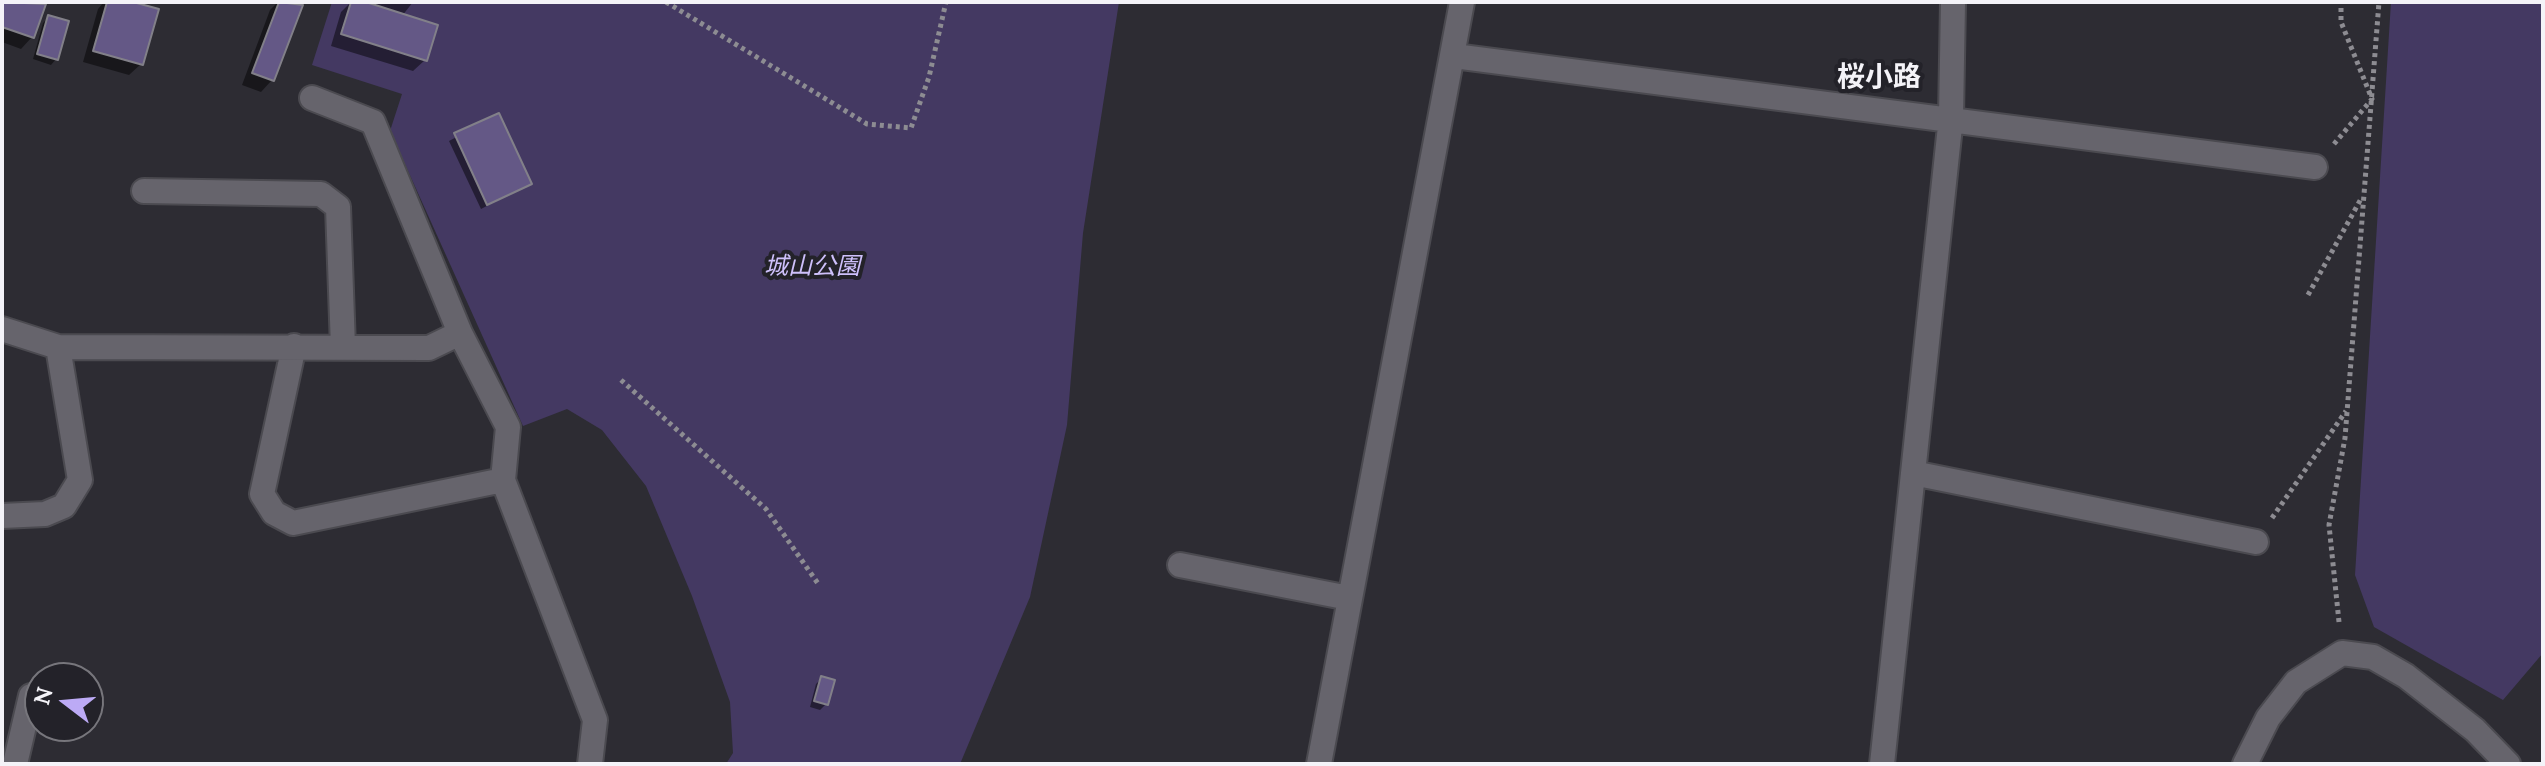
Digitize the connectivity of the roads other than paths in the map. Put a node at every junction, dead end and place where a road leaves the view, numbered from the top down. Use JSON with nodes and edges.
{"nodes":[{"id":1,"x":1462,"y":2,"type":"edge"},
{"id":2,"x":1953,"y":2,"type":"edge"},
{"id":3,"x":1454,"y":56,"type":"junction"},
{"id":4,"x":312,"y":98,"type":"dead end"},
{"id":5,"x":1951,"y":117,"type":"junction"},
{"id":6,"x":2315,"y":167,"type":"road end"},
{"id":7,"x":144,"y":191,"type":"dead end"},
{"id":8,"x":2,"y":329,"type":"edge"},
{"id":9,"x":460,"y":333,"type":"junction"},
{"id":10,"x":294,"y":346,"type":"junction"},
{"id":11,"x":58,"y":347,"type":"junction"},
{"id":12,"x":343,"y":347,"type":"junction"},
{"id":13,"x":1913,"y":473,"type":"junction"},
{"id":14,"x":503,"y":480,"type":"junction"},
{"id":15,"x":2,"y":516,"type":"edge"},
{"id":16,"x":2256,"y":542,"type":"road end"},
{"id":17,"x":1180,"y":565,"type":"dead end"},
{"id":18,"x":1349,"y":598,"type":"junction"},
{"id":19,"x":24,"y":726,"type":"edge"},
{"id":20,"x":15,"y":764,"type":"edge"},
{"id":21,"x":590,"y":764,"type":"edge"},
{"id":22,"x":1319,"y":764,"type":"edge"},
{"id":23,"x":1882,"y":764,"type":"edge"},
{"id":24,"x":2245,"y":764,"type":"edge"},
{"id":25,"x":2508,"y":764,"type":"edge"}],
"edges":[{"from":1,"to":3,"type":"street"},
{"from":2,"to":5,"type":"street"},
{"from":3,"to":5,"type":"street"},
{"from":3,"to":18,"type":"street"},
{"from":4,"to":9,"type":"street"},
{"from":5,"to":6,"type":"street"},
{"from":5,"to":13,"type":"street"},
{"from":7,"to":12,"type":"street"},
{"from":8,"to":11,"type":"street"},
{"from":9,"to":12,"type":"street"},
{"from":9,"to":14,"type":"street"},
{"from":10,"to":11,"type":"street"},
{"from":10,"to":12,"type":"street"},
{"from":10,"to":14,"type":"street"},
{"from":11,"to":15,"type":"street"},
{"from":13,"to":16,"type":"street"},
{"from":13,"to":23,"type":"street"},
{"from":14,"to":21,"type":"street"},
{"from":17,"to":18,"type":"street"},
{"from":18,"to":22,"type":"street"},
{"from":19,"to":20,"type":"street"},
{"from":24,"to":25,"type":"street"}]}
